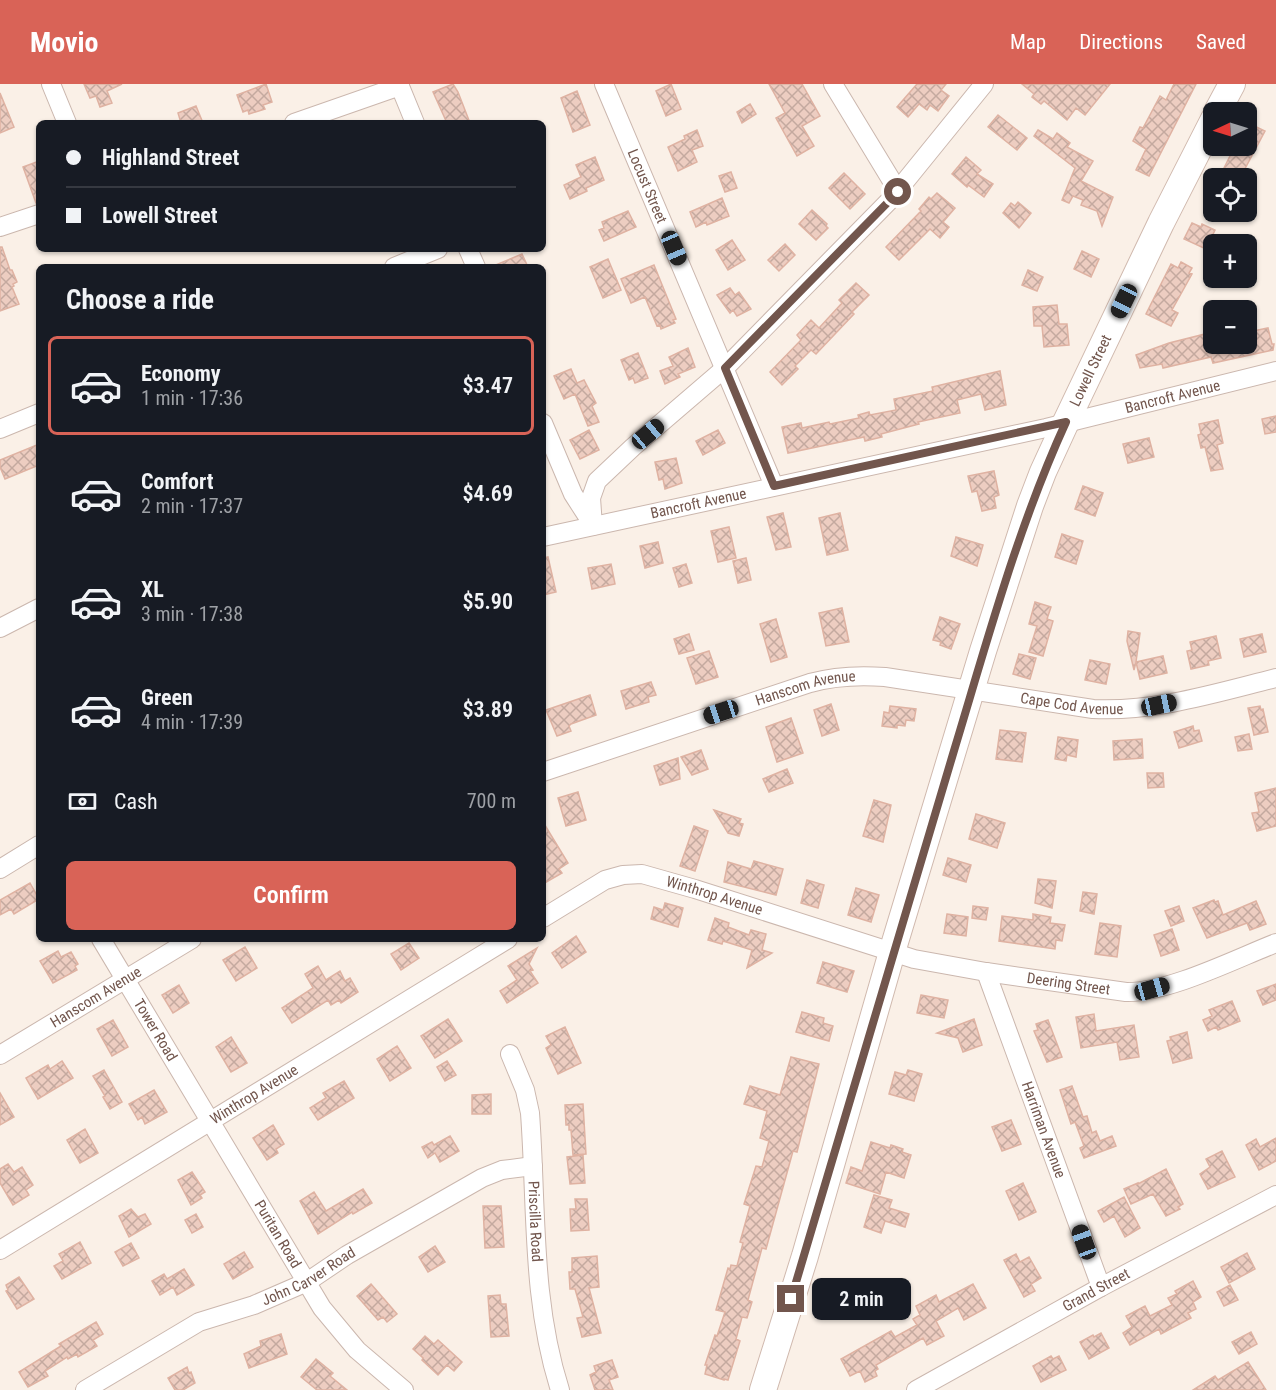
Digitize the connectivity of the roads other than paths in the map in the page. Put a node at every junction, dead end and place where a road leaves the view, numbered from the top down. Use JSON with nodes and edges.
{"nodes":[{"id":1,"x":51,"y":84,"type":"edge"},
{"id":2,"x":604,"y":84,"type":"edge"},
{"id":3,"x":833,"y":84,"type":"edge"},
{"id":4,"x":984,"y":84,"type":"edge"},
{"id":5,"x":1232,"y":84,"type":"edge"},
{"id":6,"x":399,"y":85,"type":"edge"},
{"id":7,"x":1222,"y":102,"type":"edge"},
{"id":8,"x":66,"y":120,"type":"edge"},
{"id":9,"x":302,"y":120,"type":"edge"},
{"id":10,"x":415,"y":120,"type":"edge"},
{"id":11,"x":1203,"y":141,"type":"edge"},
{"id":12,"x":898,"y":192,"type":"junction"},
{"id":13,"x":36,"y":215,"type":"edge"},
{"id":14,"x":0,"y":227,"type":"edge"},
{"id":15,"x":431,"y":252,"type":"edge"},
{"id":16,"x":401,"y":264,"type":"edge"},
{"id":17,"x":725,"y":368,"type":"junction"},
{"id":18,"x":1276,"y":371,"type":"edge"},
{"id":19,"x":36,"y":414,"type":"edge"},
{"id":20,"x":1066,"y":422,"type":"junction"},
{"id":21,"x":0,"y":429,"type":"edge"},
{"id":22,"x":546,"y":430,"type":"edge"},
{"id":23,"x":774,"y":486,"type":"junction"},
{"id":24,"x":593,"y":526,"type":"junction"},
{"id":25,"x":546,"y":536,"type":"edge"},
{"id":26,"x":36,"y":610,"type":"edge"},
{"id":27,"x":0,"y":628,"type":"edge"},
{"id":28,"x":1276,"y":678,"type":"edge"},
{"id":29,"x":972,"y":690,"type":"junction"},
{"id":30,"x":546,"y":771,"type":"edge"},
{"id":31,"x":36,"y":847,"type":"edge"},
{"id":32,"x":0,"y":869,"type":"edge"},
{"id":33,"x":546,"y":916,"type":"edge"},
{"id":34,"x":102,"y":942,"type":"edge"},
{"id":35,"x":187,"y":942,"type":"edge"},
{"id":36,"x":503,"y":942,"type":"edge"},
{"id":37,"x":1276,"y":943,"type":"edge"},
{"id":38,"x":892,"y":952,"type":"junction"},
{"id":39,"x":986,"y":972,"type":"junction"},
{"id":40,"x":125,"y":979,"type":"junction"},
{"id":41,"x":510,"y":1054,"type":"dead end"},
{"id":42,"x":0,"y":1055,"type":"edge"},
{"id":43,"x":210,"y":1122,"type":"junction"},
{"id":44,"x":533,"y":1166,"type":"junction"},
{"id":45,"x":1276,"y":1195,"type":"edge"},
{"id":46,"x":0,"y":1250,"type":"edge"},
{"id":47,"x":307,"y":1282,"type":"junction"},
{"id":48,"x":1101,"y":1287,"type":"junction"},
{"id":49,"x":95,"y":1388,"type":"edge"},
{"id":50,"x":404,"y":1390,"type":"edge"},
{"id":51,"x":560,"y":1390,"type":"edge"},
{"id":52,"x":763,"y":1390,"type":"edge"},
{"id":53,"x":916,"y":1390,"type":"edge"}],
"edges":[{"from":1,"to":8,"type":"street"},
{"from":2,"to":17,"type":"street","name":"Locust Street"},
{"from":3,"to":12,"type":"street"},
{"from":4,"to":12,"type":"street"},
{"from":5,"to":7,"type":"main road"},
{"from":6,"to":9,"type":"street"},
{"from":6,"to":10,"type":"street"},
{"from":11,"to":20,"type":"main road","name":"Lowell Street"},
{"from":12,"to":17,"type":"street"},
{"from":13,"to":14,"type":"street"},
{"from":15,"to":16,"type":"street"},
{"from":17,"to":23,"type":"street","name":"Locust Street"},
{"from":17,"to":24,"type":"street"},
{"from":18,"to":20,"type":"street","name":"Bancroft Avenue"},
{"from":19,"to":21,"type":"street"},
{"from":20,"to":23,"type":"street","name":"Bancroft Avenue"},
{"from":20,"to":29,"type":"main road","name":"Lowell Street"},
{"from":22,"to":24,"type":"street"},
{"from":23,"to":24,"type":"street","name":"Bancroft Avenue"},
{"from":24,"to":25,"type":"street","name":"Bancroft Avenue"},
{"from":26,"to":27,"type":"street"},
{"from":28,"to":29,"type":"street","name":"Cape Cod Avenue"},
{"from":29,"to":30,"type":"street","name":"Hanscom Avenue"},
{"from":29,"to":38,"type":"main road","name":"Lowell Street"},
{"from":31,"to":32,"type":"street"},
{"from":33,"to":38,"type":"street","name":"Winthrop Avenue"},
{"from":34,"to":40,"type":"street","name":"Tower Road"},
{"from":35,"to":40,"type":"street","name":"Hanscom Avenue"},
{"from":36,"to":43,"type":"street","name":"Winthrop Avenue"},
{"from":37,"to":39,"type":"street","name":"Deering Street"},
{"from":38,"to":39,"type":"street","name":"Deering Street"},
{"from":38,"to":52,"type":"main road","name":"Lowell Street"},
{"from":39,"to":48,"type":"street","name":"Harriman Avenue"},
{"from":40,"to":42,"type":"street","name":"Hanscom Avenue"},
{"from":40,"to":43,"type":"street","name":"Tower Road"},
{"from":41,"to":44,"type":"street","name":"Priscilla Road"},
{"from":43,"to":46,"type":"street","name":"Winthrop Avenue"},
{"from":43,"to":47,"type":"street","name":"Puritan Road"},
{"from":44,"to":47,"type":"street","name":"John Carver Road"},
{"from":44,"to":51,"type":"street","name":"Priscilla Road"},
{"from":45,"to":48,"type":"street","name":"Grand Street"},
{"from":47,"to":49,"type":"street","name":"John Carver Road"},
{"from":47,"to":50,"type":"street","name":"Puritan Road"},
{"from":48,"to":53,"type":"street","name":"Grand Street"}]}
